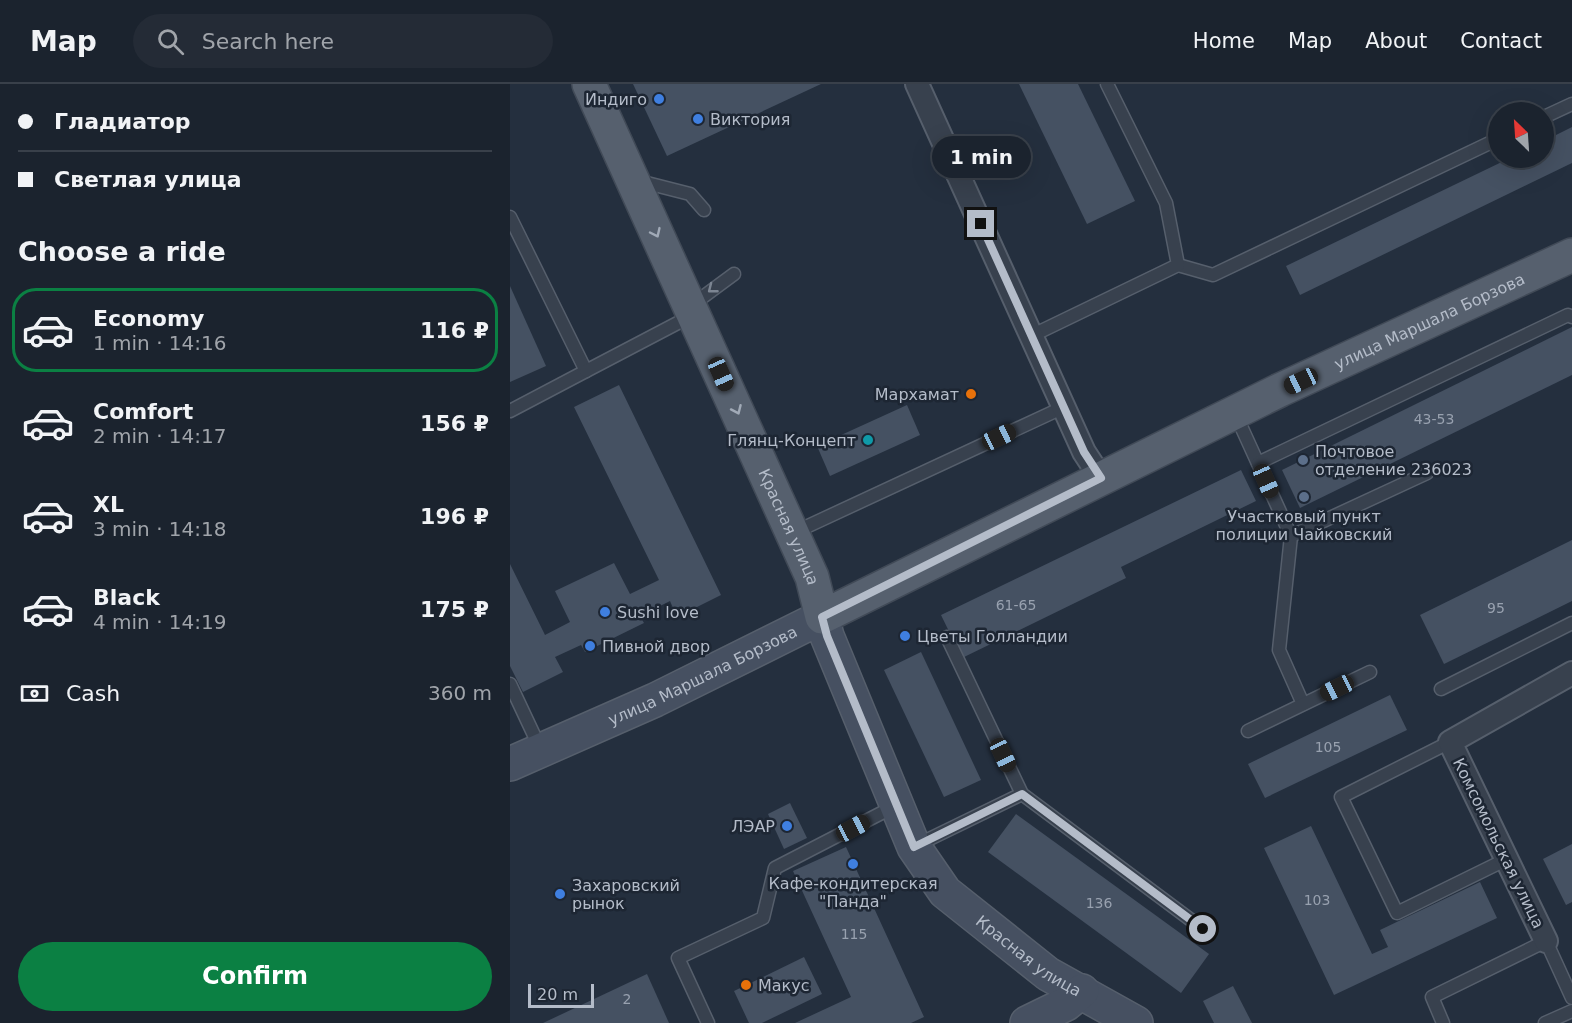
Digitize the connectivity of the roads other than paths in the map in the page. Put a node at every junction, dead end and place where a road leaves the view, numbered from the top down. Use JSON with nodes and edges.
{"nodes":[{"id":1,"x":589,"y":84,"type":"edge"},
{"id":2,"x":917,"y":84,"type":"edge"},
{"id":3,"x":1107,"y":84,"type":"edge"},
{"id":4,"x":1572,"y":104,"type":"edge"},
{"id":5,"x":1554,"y":112,"type":"edge"},
{"id":6,"x":1488,"y":144,"type":"edge"},
{"id":7,"x":632,"y":180,"type":"junction"},
{"id":8,"x":704,"y":210,"type":"dead end"},
{"id":9,"x":510,"y":217,"type":"edge"},
{"id":10,"x":1572,"y":255,"type":"edge"},
{"id":11,"x":1178,"y":266,"type":"junction"},
{"id":12,"x":734,"y":274,"type":"dead end"},
{"id":13,"x":693,"y":310,"type":"junction"},
{"id":14,"x":1572,"y":316,"type":"edge"},
{"id":15,"x":1031,"y":336,"type":"junction"},
{"id":16,"x":586,"y":371,"type":"junction"},
{"id":17,"x":1064,"y":407,"type":"junction"},
{"id":18,"x":510,"y":411,"type":"edge"},
{"id":19,"x":1232,"y":414,"type":"junction"},
{"id":20,"x":1258,"y":463,"type":"junction"},
{"id":21,"x":1427,"y":473,"type":"dead end"},
{"id":22,"x":1101,"y":478,"type":"junction"},
{"id":23,"x":792,"y":534,"type":"junction"},
{"id":24,"x":1291,"y":536,"type":"junction"},
{"id":25,"x":822,"y":617,"type":"junction"},
{"id":26,"x":1572,"y":623,"type":"edge"},
{"id":27,"x":947,"y":637,"type":"dead end"},
{"id":28,"x":1370,"y":672,"type":"dead end"},
{"id":29,"x":1572,"y":673,"type":"edge"},
{"id":30,"x":510,"y":684,"type":"edge"},
{"id":31,"x":1441,"y":689,"type":"dead end"},
{"id":32,"x":1303,"y":704,"type":"junction"},
{"id":33,"x":1248,"y":731,"type":"dead end"},
{"id":34,"x":1450,"y":742,"type":"junction"},
{"id":35,"x":541,"y":750,"type":"junction"},
{"id":36,"x":510,"y":764,"type":"edge"},
{"id":37,"x":1022,"y":794,"type":"junction"},
{"id":38,"x":896,"y":805,"type":"junction"},
{"id":39,"x":914,"y":847,"type":"junction"},
{"id":40,"x":1507,"y":859,"type":"junction"},
{"id":41,"x":1203,"y":929,"type":"dead end"},
{"id":42,"x":1546,"y":941,"type":"junction"},
{"id":43,"x":1082,"y":992,"type":"junction"},
{"id":44,"x":1572,"y":998,"type":"edge"},
{"id":45,"x":1572,"y":1011,"type":"edge"},
{"id":46,"x":708,"y":1023,"type":"edge"},
{"id":47,"x":1027,"y":1023,"type":"edge"},
{"id":48,"x":1136,"y":1023,"type":"edge"},
{"id":49,"x":1443,"y":1023,"type":"edge"},
{"id":50,"x":1545,"y":1023,"type":"edge"}],
"edges":[{"from":1,"to":7,"type":"main road","name":"Красная улица"},
{"from":2,"to":15,"type":"street"},
{"from":3,"to":11,"type":"lane"},
{"from":4,"to":5,"type":"lane"},
{"from":6,"to":11,"type":"lane"},
{"from":7,"to":8,"type":"lane"},
{"from":7,"to":13,"type":"main road","name":"Красная улица","one_way":true},
{"from":9,"to":16,"type":"lane"},
{"from":10,"to":19,"type":"main road","name":"улица Маршала Борзова"},
{"from":11,"to":15,"type":"lane"},
{"from":12,"to":13,"type":"lane","one_way":true},
{"from":13,"to":16,"type":"lane"},
{"from":13,"to":23,"type":"main road","name":"Красная улица","one_way":true},
{"from":14,"to":20,"type":"lane"},
{"from":15,"to":17,"type":"street"},
{"from":16,"to":18,"type":"lane"},
{"from":17,"to":22,"type":"street"},
{"from":17,"to":23,"type":"lane"},
{"from":19,"to":20,"type":"lane"},
{"from":19,"to":22,"type":"main road","name":"улица Маршала Борзова"},
{"from":20,"to":24,"type":"lane"},
{"from":21,"to":24,"type":"lane"},
{"from":22,"to":25,"type":"main road","name":"улица Маршала Борзова"},
{"from":23,"to":25,"type":"main road","name":"Красная улица"},
{"from":24,"to":32,"type":"lane"},
{"from":25,"to":35,"type":"street","name":"улица Маршала Борзова"},
{"from":25,"to":38,"type":"street","name":"Красная улица"},
{"from":26,"to":31,"type":"lane"},
{"from":27,"to":37,"type":"lane"},
{"from":28,"to":32,"type":"lane"},
{"from":29,"to":34,"type":"street","name":"Комсомольская улица"},
{"from":30,"to":35,"type":"lane"},
{"from":32,"to":33,"type":"lane"},
{"from":34,"to":40,"type":"street","name":"Комсомольская улица"},
{"from":34,"to":40,"type":"lane"},
{"from":35,"to":36,"type":"street","name":"улица Маршала Борзова"},
{"from":37,"to":39,"type":"lane"},
{"from":37,"to":41,"type":"lane"},
{"from":38,"to":39,"type":"street","name":"Красная улица"},
{"from":38,"to":46,"type":"lane"},
{"from":39,"to":43,"type":"street","name":"Красная улица"},
{"from":40,"to":42,"type":"street","name":"Комсомольская улица"},
{"from":42,"to":44,"type":"lane"},
{"from":42,"to":49,"type":"lane"},
{"from":43,"to":47,"type":"street"},
{"from":43,"to":48,"type":"street","name":"Красная улица"},
{"from":45,"to":50,"type":"lane"}]}
